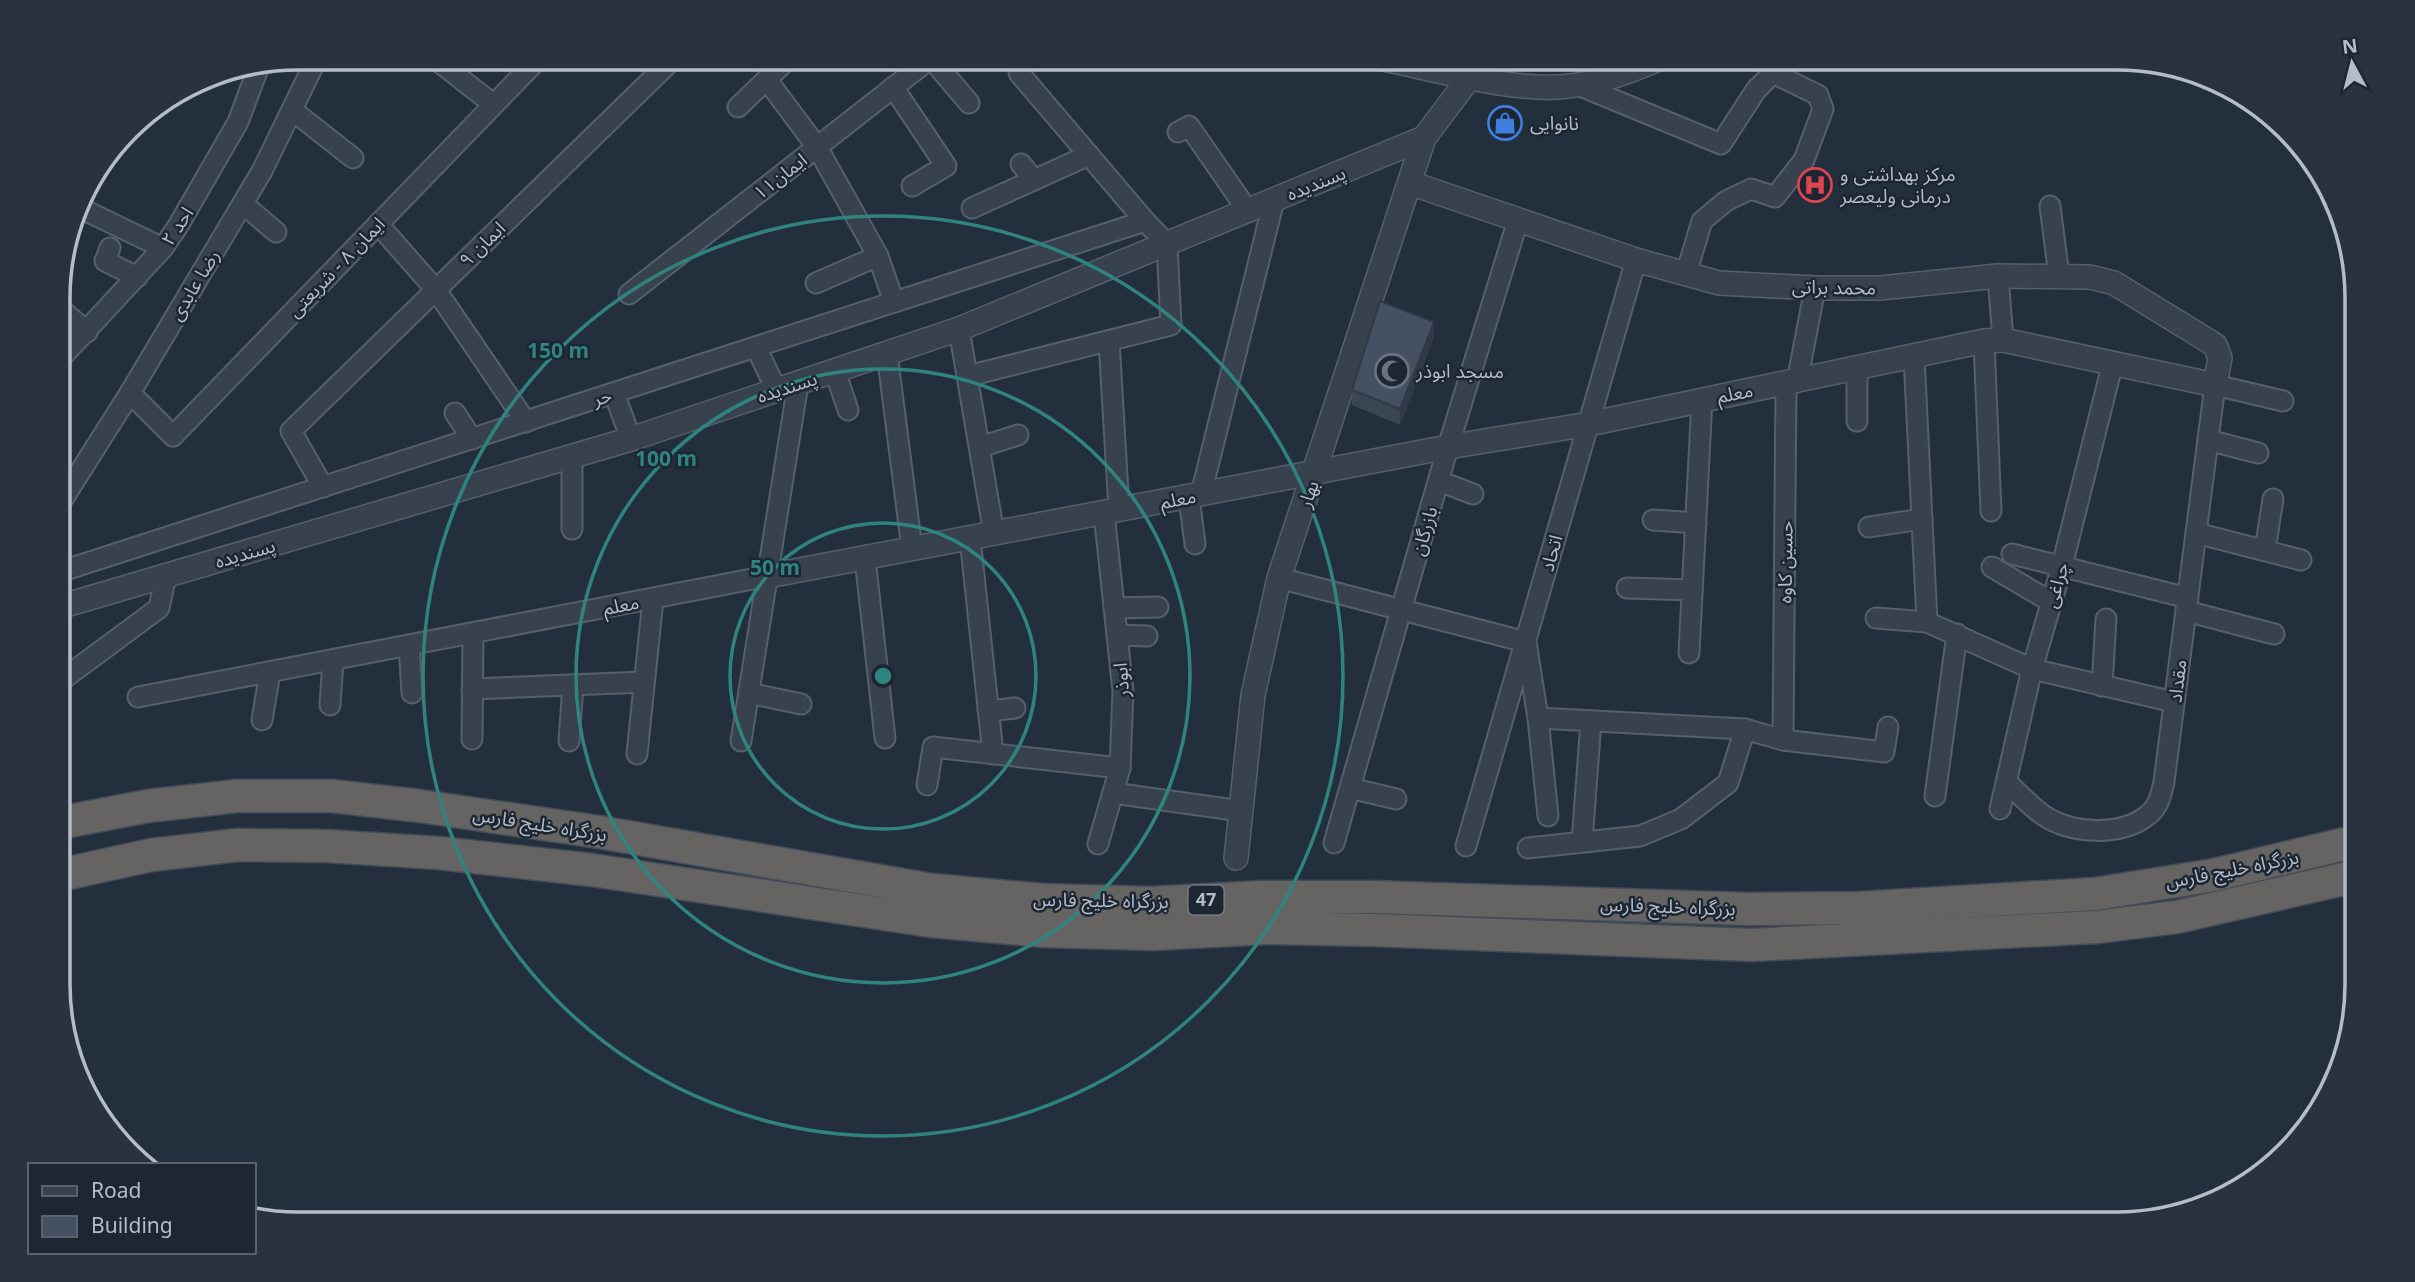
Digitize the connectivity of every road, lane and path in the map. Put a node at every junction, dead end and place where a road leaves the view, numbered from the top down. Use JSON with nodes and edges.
{"nodes":[{"id":1,"x":311,"y":70,"type":"edge"},
{"id":2,"x":450,"y":70,"type":"edge"},
{"id":3,"x":520,"y":70,"type":"edge"},
{"id":4,"x":656,"y":70,"type":"edge"},
{"id":5,"x":777,"y":70,"type":"edge"},
{"id":6,"x":915,"y":70,"type":"edge"},
{"id":7,"x":941,"y":70,"type":"edge"},
{"id":8,"x":1472,"y":70,"type":"edge"},
{"id":9,"x":1484,"y":70,"type":"edge"},
{"id":10,"x":1635,"y":70,"type":"edge"},
{"id":11,"x":1019,"y":73,"type":"dead end"},
{"id":12,"x":256,"y":74,"type":"edge"},
{"id":13,"x":767,"y":80,"type":"junction"},
{"id":14,"x":1577,"y":85,"type":"junction"},
{"id":15,"x":893,"y":87,"type":"junction"},
{"id":16,"x":969,"y":103,"type":"dead end"},
{"id":17,"x":493,"y":104,"type":"junction"},
{"id":18,"x":737,"y":107,"type":"dead end"},
{"id":19,"x":292,"y":110,"type":"junction"},
{"id":20,"x":1178,"y":132,"type":"dead end"},
{"id":21,"x":1423,"y":138,"type":"junction"},
{"id":22,"x":817,"y":147,"type":"junction"},
{"id":23,"x":1089,"y":155,"type":"junction"},
{"id":24,"x":353,"y":158,"type":"dead end"},
{"id":25,"x":1021,"y":164,"type":"dead end"},
{"id":26,"x":1034,"y":180,"type":"junction"},
{"id":27,"x":1410,"y":183,"type":"junction"},
{"id":28,"x":912,"y":186,"type":"dead end"},
{"id":29,"x":1274,"y":200,"type":"junction"},
{"id":30,"x":243,"y":204,"type":"junction"},
{"id":31,"x":2050,"y":206,"type":"dead end"},
{"id":32,"x":972,"y":208,"type":"dead end"},
{"id":33,"x":87,"y":211,"type":"edge"},
{"id":34,"x":1248,"y":211,"type":"junction"},
{"id":35,"x":1518,"y":220,"type":"junction"},
{"id":36,"x":1145,"y":221,"type":"junction"},
{"id":37,"x":378,"y":224,"type":"junction"},
{"id":38,"x":276,"y":232,"type":"dead end"},
{"id":39,"x":1167,"y":244,"type":"junction"},
{"id":40,"x":110,"y":248,"type":"dead end"},
{"id":41,"x":163,"y":248,"type":"junction"},
{"id":42,"x":878,"y":256,"type":"junction"},
{"id":43,"x":1636,"y":260,"type":"junction"},
{"id":44,"x":1686,"y":274,"type":"junction"},
{"id":45,"x":1998,"y":276,"type":"junction"},
{"id":46,"x":2059,"y":276,"type":"junction"},
{"id":47,"x":137,"y":277,"type":"junction"},
{"id":48,"x":816,"y":283,"type":"dead end"},
{"id":49,"x":1815,"y":288,"type":"junction"},
{"id":50,"x":436,"y":290,"type":"junction"},
{"id":51,"x":629,"y":294,"type":"dead end"},
{"id":52,"x":894,"y":302,"type":"junction"},
{"id":53,"x":70,"y":317,"type":"edge"},
{"id":54,"x":959,"y":329,"type":"junction"},
{"id":55,"x":87,"y":332,"type":"junction"},
{"id":56,"x":1994,"y":340,"type":"junction"},
{"id":57,"x":1109,"y":341,"type":"junction"},
{"id":58,"x":756,"y":347,"type":"junction"},
{"id":59,"x":70,"y":349,"type":"edge"},
{"id":60,"x":887,"y":354,"type":"junction"},
{"id":61,"x":1913,"y":356,"type":"junction"},
{"id":62,"x":2113,"y":362,"type":"junction"},
{"id":63,"x":1857,"y":368,"type":"junction"},
{"id":64,"x":835,"y":371,"type":"junction"},
{"id":65,"x":968,"y":376,"type":"junction"},
{"id":66,"x":1792,"y":383,"type":"junction"},
{"id":67,"x":2216,"y":385,"type":"junction"},
{"id":68,"x":787,"y":387,"type":"junction"},
{"id":69,"x":130,"y":393,"type":"junction"},
{"id":70,"x":614,"y":393,"type":"junction"},
{"id":71,"x":1702,"y":400,"type":"junction"},
{"id":72,"x":2283,"y":401,"type":"dead end"},
{"id":73,"x":848,"y":410,"type":"dead end"},
{"id":74,"x":455,"y":413,"type":"dead end"},
{"id":75,"x":1857,"y":421,"type":"dead end"},
{"id":76,"x":526,"y":422,"type":"junction"},
{"id":77,"x":1589,"y":424,"type":"junction"},
{"id":78,"x":1018,"y":435,"type":"dead end"},
{"id":79,"x":472,"y":439,"type":"junction"},
{"id":80,"x":631,"y":439,"type":"junction"},
{"id":81,"x":2208,"y":440,"type":"junction"},
{"id":82,"x":979,"y":447,"type":"junction"},
{"id":83,"x":1448,"y":447,"type":"junction"},
{"id":84,"x":2258,"y":453,"type":"dead end"},
{"id":85,"x":572,"y":457,"type":"junction"},
{"id":86,"x":1316,"y":473,"type":"junction"},
{"id":87,"x":1439,"y":481,"type":"junction"},
{"id":88,"x":323,"y":487,"type":"junction"},
{"id":89,"x":70,"y":488,"type":"edge"},
{"id":90,"x":1473,"y":494,"type":"dead end"},
{"id":91,"x":1195,"y":496,"type":"junction"},
{"id":92,"x":2273,"y":499,"type":"dead end"},
{"id":93,"x":1111,"y":511,"type":"junction"},
{"id":94,"x":1991,"y":511,"type":"dead end"},
{"id":95,"x":1922,"y":519,"type":"junction"},
{"id":96,"x":1653,"y":520,"type":"dead end"},
{"id":97,"x":1696,"y":523,"type":"junction"},
{"id":98,"x":1869,"y":527,"type":"dead end"},
{"id":99,"x":572,"y":529,"type":"dead end"},
{"id":100,"x":2196,"y":533,"type":"junction"},
{"id":101,"x":994,"y":534,"type":"junction"},
{"id":102,"x":971,"y":538,"type":"junction"},
{"id":103,"x":1195,"y":544,"type":"dead end"},
{"id":104,"x":912,"y":549,"type":"junction"},
{"id":105,"x":2265,"y":550,"type":"junction"},
{"id":106,"x":2012,"y":554,"type":"dead end"},
{"id":107,"x":865,"y":558,"type":"junction"},
{"id":108,"x":2301,"y":560,"type":"dead end"},
{"id":109,"x":2062,"y":566,"type":"junction"},
{"id":110,"x":1992,"y":567,"type":"dead end"},
{"id":111,"x":70,"y":568,"type":"edge"},
{"id":112,"x":166,"y":575,"type":"junction"},
{"id":113,"x":768,"y":576,"type":"junction"},
{"id":114,"x":1279,"y":578,"type":"junction"},
{"id":115,"x":1627,"y":588,"type":"dead end"},
{"id":116,"x":1692,"y":590,"type":"junction"},
{"id":117,"x":653,"y":598,"type":"junction"},
{"id":118,"x":2051,"y":602,"type":"junction"},
{"id":119,"x":70,"y":604,"type":"edge"},
{"id":120,"x":2187,"y":605,"type":"junction"},
{"id":121,"x":1158,"y":607,"type":"dead end"},
{"id":122,"x":1114,"y":608,"type":"junction"},
{"id":123,"x":1402,"y":609,"type":"junction"},
{"id":124,"x":1876,"y":618,"type":"dead end"},
{"id":125,"x":2106,"y":619,"type":"dead end"},
{"id":126,"x":1927,"y":622,"type":"junction"},
{"id":127,"x":473,"y":633,"type":"junction"},
{"id":128,"x":1956,"y":634,"type":"junction"},
{"id":129,"x":2274,"y":634,"type":"dead end"},
{"id":130,"x":1117,"y":635,"type":"junction"},
{"id":131,"x":1147,"y":636,"type":"dead end"},
{"id":132,"x":1525,"y":642,"type":"junction"},
{"id":133,"x":409,"y":645,"type":"junction"},
{"id":134,"x":1689,"y":653,"type":"dead end"},
{"id":135,"x":333,"y":660,"type":"junction"},
{"id":136,"x":2032,"y":668,"type":"junction"},
{"id":137,"x":270,"y":672,"type":"junction"},
{"id":138,"x":70,"y":674,"type":"edge"},
{"id":139,"x":644,"y":682,"type":"junction"},
{"id":140,"x":573,"y":685,"type":"junction"},
{"id":141,"x":2102,"y":686,"type":"junction"},
{"id":142,"x":472,"y":689,"type":"junction"},
{"id":143,"x":412,"y":693,"type":"dead end"},
{"id":144,"x":749,"y":693,"type":"junction"},
{"id":145,"x":138,"y":697,"type":"dead end"},
{"id":146,"x":2174,"y":702,"type":"junction"},
{"id":147,"x":801,"y":704,"type":"dead end"},
{"id":148,"x":330,"y":705,"type":"dead end"},
{"id":149,"x":1015,"y":708,"type":"dead end"},
{"id":150,"x":988,"y":711,"type":"junction"},
{"id":151,"x":1538,"y":718,"type":"junction"},
{"id":152,"x":262,"y":720,"type":"dead end"},
{"id":153,"x":1591,"y":721,"type":"junction"},
{"id":154,"x":1888,"y":727,"type":"dead end"},
{"id":155,"x":1745,"y":729,"type":"junction"},
{"id":156,"x":885,"y":738,"type":"dead end"},
{"id":157,"x":472,"y":739,"type":"dead end"},
{"id":158,"x":1783,"y":740,"type":"junction"},
{"id":159,"x":569,"y":741,"type":"dead end"},
{"id":160,"x":741,"y":741,"type":"dead end"},
{"id":161,"x":637,"y":754,"type":"dead end"},
{"id":162,"x":993,"y":754,"type":"junction"},
{"id":163,"x":1120,"y":768,"type":"junction"},
{"id":164,"x":2007,"y":782,"type":"junction"},
{"id":165,"x":928,"y":785,"type":"dead end"},
{"id":166,"x":1350,"y":788,"type":"junction"},
{"id":167,"x":1113,"y":793,"type":"junction"},
{"id":168,"x":1935,"y":796,"type":"dead end"},
{"id":169,"x":1396,"y":799,"type":"dead end"},
{"id":170,"x":2000,"y":809,"type":"dead end"},
{"id":171,"x":1241,"y":811,"type":"junction"},
{"id":172,"x":1548,"y":816,"type":"dead end"},
{"id":173,"x":70,"y":821,"type":"edge"},
{"id":174,"x":1582,"y":842,"type":"junction"},
{"id":175,"x":1334,"y":843,"type":"dead end"},
{"id":176,"x":1098,"y":844,"type":"dead end"},
{"id":177,"x":2345,"y":844,"type":"edge"},
{"id":178,"x":1466,"y":846,"type":"dead end"},
{"id":179,"x":1528,"y":848,"type":"dead end"},
{"id":180,"x":1236,"y":858,"type":"dead end"},
{"id":181,"x":70,"y":873,"type":"edge"},
{"id":182,"x":2345,"y":879,"type":"edge"}],
"edges":[{"from":1,"to":19,"type":"street","name":"رضا عابدی"},
{"from":2,"to":17,"type":"street"},
{"from":3,"to":17,"type":"street","name":"ایمان ۸ - شریعتی"},
{"from":4,"to":50,"type":"street","name":"ایمان ۹"},
{"from":5,"to":13,"type":"street"},
{"from":6,"to":15,"type":"street","name":"ایمان۱۱"},
{"from":7,"to":16,"type":"street"},
{"from":8,"to":21,"type":"street","name":"پسندیده"},
{"from":9,"to":14,"type":"street"},
{"from":10,"to":14,"type":"street"},
{"from":11,"to":23,"type":"street"},
{"from":12,"to":41,"type":"street","name":"احد ۲"},
{"from":13,"to":18,"type":"street"},
{"from":13,"to":22,"type":"street"},
{"from":14,"to":44,"type":"street"},
{"from":15,"to":22,"type":"street","name":"ایمان۱۱"},
{"from":15,"to":28,"type":"street"},
{"from":17,"to":37,"type":"street","name":"ایمان ۸ - شریعتی"},
{"from":19,"to":24,"type":"street"},
{"from":19,"to":30,"type":"street","name":"رضا عابدی"},
{"from":20,"to":34,"type":"street"},
{"from":21,"to":27,"type":"street","name":"بهار"},
{"from":21,"to":29,"type":"street","name":"پسندیده"},
{"from":22,"to":42,"type":"street"},
{"from":22,"to":51,"type":"street","name":"ایمان۱۱"},
{"from":23,"to":26,"type":"street"},
{"from":23,"to":36,"type":"street"},
{"from":25,"to":26,"type":"street"},
{"from":26,"to":32,"type":"street"},
{"from":27,"to":35,"type":"street","name":"محمد براتی"},
{"from":27,"to":86,"type":"street","name":"بهار"},
{"from":29,"to":34,"type":"street","name":"پسندیده"},
{"from":29,"to":91,"type":"street"},
{"from":30,"to":38,"type":"street"},
{"from":30,"to":69,"type":"street","name":"رضا عابدی"},
{"from":31,"to":46,"type":"street"},
{"from":33,"to":41,"type":"street"},
{"from":34,"to":39,"type":"street","name":"پسندیده"},
{"from":35,"to":43,"type":"street","name":"محمد براتی"},
{"from":35,"to":83,"type":"street","name":"بازرگان"},
{"from":36,"to":39,"type":"street"},
{"from":36,"to":52,"type":"street","name":"حر"},
{"from":37,"to":50,"type":"street"},
{"from":37,"to":69,"type":"street","name":"ایمان ۸ - شریعتی"},
{"from":39,"to":54,"type":"street","name":"پسندیده"},
{"from":39,"to":57,"type":"street"},
{"from":40,"to":47,"type":"street"},
{"from":41,"to":47,"type":"street","name":"احد ۲"},
{"from":42,"to":48,"type":"street"},
{"from":42,"to":52,"type":"street"},
{"from":43,"to":44,"type":"street","name":"محمد براتی"},
{"from":43,"to":77,"type":"street","name":"اتحاد"},
{"from":44,"to":49,"type":"street","name":"محمد براتی"},
{"from":45,"to":46,"type":"street","name":"محمد براتی"},
{"from":45,"to":49,"type":"street","name":"محمد براتی"},
{"from":45,"to":56,"type":"street"},
{"from":46,"to":67,"type":"street","name":"محمد براتی"},
{"from":47,"to":55,"type":"street","name":"احد ۲"},
{"from":49,"to":66,"type":"street","name":"حسین کاوه"},
{"from":50,"to":76,"type":"street"},
{"from":50,"to":88,"type":"street","name":"ایمان ۹"},
{"from":52,"to":58,"type":"street","name":"حر"},
{"from":53,"to":55,"type":"street"},
{"from":54,"to":60,"type":"street","name":"پسندیده"},
{"from":54,"to":65,"type":"street"},
{"from":55,"to":59,"type":"street","name":"احد ۲"},
{"from":56,"to":61,"type":"street","name":"معلم"},
{"from":56,"to":62,"type":"street","name":"معلم"},
{"from":56,"to":94,"type":"street"},
{"from":57,"to":65,"type":"street"},
{"from":57,"to":93,"type":"street","name":"ابوذر"},
{"from":58,"to":68,"type":"street"},
{"from":58,"to":70,"type":"street","name":"حر"},
{"from":60,"to":64,"type":"street","name":"پسندیده"},
{"from":60,"to":104,"type":"street"},
{"from":61,"to":63,"type":"street","name":"معلم"},
{"from":61,"to":95,"type":"street"},
{"from":62,"to":67,"type":"street","name":"معلم"},
{"from":62,"to":109,"type":"street","name":"چراغی"},
{"from":63,"to":66,"type":"street","name":"معلم"},
{"from":63,"to":75,"type":"street"},
{"from":64,"to":68,"type":"street","name":"پسندیده"},
{"from":64,"to":73,"type":"street"},
{"from":65,"to":82,"type":"street"},
{"from":66,"to":71,"type":"street","name":"معلم"},
{"from":66,"to":158,"type":"street","name":"حسین کاوه"},
{"from":67,"to":72,"type":"street"},
{"from":67,"to":81,"type":"street","name":"مقداد"},
{"from":68,"to":80,"type":"street","name":"پسندیده"},
{"from":68,"to":113,"type":"street"},
{"from":69,"to":89,"type":"street","name":"رضا عابدی"},
{"from":70,"to":76,"type":"street","name":"حر"},
{"from":70,"to":80,"type":"street"},
{"from":71,"to":77,"type":"street","name":"معلم"},
{"from":71,"to":97,"type":"street"},
{"from":74,"to":79,"type":"street"},
{"from":76,"to":79,"type":"street","name":"حر"},
{"from":77,"to":83,"type":"street","name":"معلم"},
{"from":77,"to":132,"type":"street","name":"اتحاد"},
{"from":78,"to":82,"type":"street"},
{"from":79,"to":88,"type":"street","name":"حر"},
{"from":80,"to":85,"type":"street","name":"پسندیده"},
{"from":81,"to":84,"type":"street"},
{"from":81,"to":100,"type":"street","name":"مقداد"},
{"from":82,"to":101,"type":"street"},
{"from":83,"to":86,"type":"street","name":"معلم"},
{"from":83,"to":87,"type":"street","name":"بازرگان"},
{"from":85,"to":99,"type":"street"},
{"from":85,"to":112,"type":"street","name":"پسندیده"},
{"from":86,"to":91,"type":"street","name":"معلم"},
{"from":86,"to":114,"type":"street","name":"بهار"},
{"from":87,"to":90,"type":"street"},
{"from":87,"to":123,"type":"street","name":"بازرگان"},
{"from":88,"to":111,"type":"street","name":"حر"},
{"from":91,"to":93,"type":"street","name":"معلم"},
{"from":91,"to":103,"type":"street"},
{"from":92,"to":105,"type":"street"},
{"from":93,"to":101,"type":"street","name":"معلم"},
{"from":93,"to":122,"type":"street","name":"ابوذر"},
{"from":95,"to":98,"type":"street"},
{"from":95,"to":126,"type":"street"},
{"from":96,"to":97,"type":"street"},
{"from":97,"to":116,"type":"street"},
{"from":100,"to":105,"type":"street"},
{"from":100,"to":120,"type":"street","name":"مقداد"},
{"from":101,"to":102,"type":"street","name":"معلم"},
{"from":102,"to":104,"type":"street","name":"معلم"},
{"from":102,"to":150,"type":"street"},
{"from":104,"to":107,"type":"street","name":"معلم"},
{"from":105,"to":108,"type":"street"},
{"from":106,"to":109,"type":"street"},
{"from":107,"to":113,"type":"street","name":"معلم"},
{"from":107,"to":156,"type":"street"},
{"from":109,"to":118,"type":"street","name":"چراغی"},
{"from":109,"to":120,"type":"street"},
{"from":110,"to":118,"type":"street"},
{"from":112,"to":119,"type":"street","name":"پسندیده"},
{"from":112,"to":138,"type":"street"},
{"from":113,"to":117,"type":"street","name":"معلم"},
{"from":113,"to":144,"type":"street"},
{"from":114,"to":123,"type":"street"},
{"from":114,"to":171,"type":"street","name":"بهار"},
{"from":115,"to":116,"type":"street"},
{"from":116,"to":134,"type":"street"},
{"from":117,"to":127,"type":"street","name":"معلم"},
{"from":117,"to":139,"type":"street"},
{"from":118,"to":136,"type":"street","name":"چراغی"},
{"from":120,"to":129,"type":"street"},
{"from":120,"to":146,"type":"street","name":"مقداد"},
{"from":121,"to":122,"type":"street"},
{"from":122,"to":130,"type":"street","name":"ابوذر"},
{"from":123,"to":132,"type":"street"},
{"from":123,"to":166,"type":"street","name":"بازرگان"},
{"from":124,"to":126,"type":"street"},
{"from":125,"to":141,"type":"street"},
{"from":126,"to":128,"type":"street"},
{"from":127,"to":133,"type":"street","name":"معلم"},
{"from":127,"to":142,"type":"street"},
{"from":128,"to":136,"type":"street"},
{"from":128,"to":168,"type":"street"},
{"from":130,"to":131,"type":"street"},
{"from":130,"to":163,"type":"street","name":"ابوذر"},
{"from":132,"to":151,"type":"street"},
{"from":132,"to":178,"type":"street","name":"اتحاد"},
{"from":133,"to":135,"type":"street","name":"معلم"},
{"from":133,"to":143,"type":"street"},
{"from":135,"to":137,"type":"street","name":"معلم"},
{"from":135,"to":148,"type":"street"},
{"from":136,"to":141,"type":"street"},
{"from":136,"to":164,"type":"street","name":"چراغی"},
{"from":137,"to":145,"type":"street","name":"معلم"},
{"from":137,"to":152,"type":"street"},
{"from":139,"to":140,"type":"street"},
{"from":139,"to":161,"type":"street"},
{"from":140,"to":142,"type":"street"},
{"from":140,"to":159,"type":"street"},
{"from":141,"to":146,"type":"street"},
{"from":142,"to":157,"type":"street"},
{"from":144,"to":147,"type":"street"},
{"from":144,"to":160,"type":"street"},
{"from":146,"to":164,"type":"street","name":"مقداد"},
{"from":149,"to":150,"type":"street"},
{"from":150,"to":162,"type":"street"},
{"from":151,"to":153,"type":"street"},
{"from":151,"to":172,"type":"street"},
{"from":153,"to":155,"type":"street"},
{"from":153,"to":174,"type":"street"},
{"from":154,"to":158,"type":"street"},
{"from":155,"to":158,"type":"street"},
{"from":155,"to":174,"type":"street"},
{"from":162,"to":163,"type":"street"},
{"from":162,"to":165,"type":"street"},
{"from":163,"to":167,"type":"street","name":"ابوذر"},
{"from":164,"to":170,"type":"street","name":"چراغی"},
{"from":166,"to":169,"type":"street"},
{"from":166,"to":175,"type":"street","name":"بازرگان"},
{"from":167,"to":171,"type":"street"},
{"from":167,"to":176,"type":"street","name":"ابوذر"},
{"from":171,"to":180,"type":"street","name":"بهار"},
{"from":173,"to":177,"type":"highway","name":"بزرگراه خلیج فارس","number":"47"},
{"from":174,"to":179,"type":"street"},
{"from":181,"to":182,"type":"highway","name":"بزرگراه خلیج فارس","number":"47"}]}
